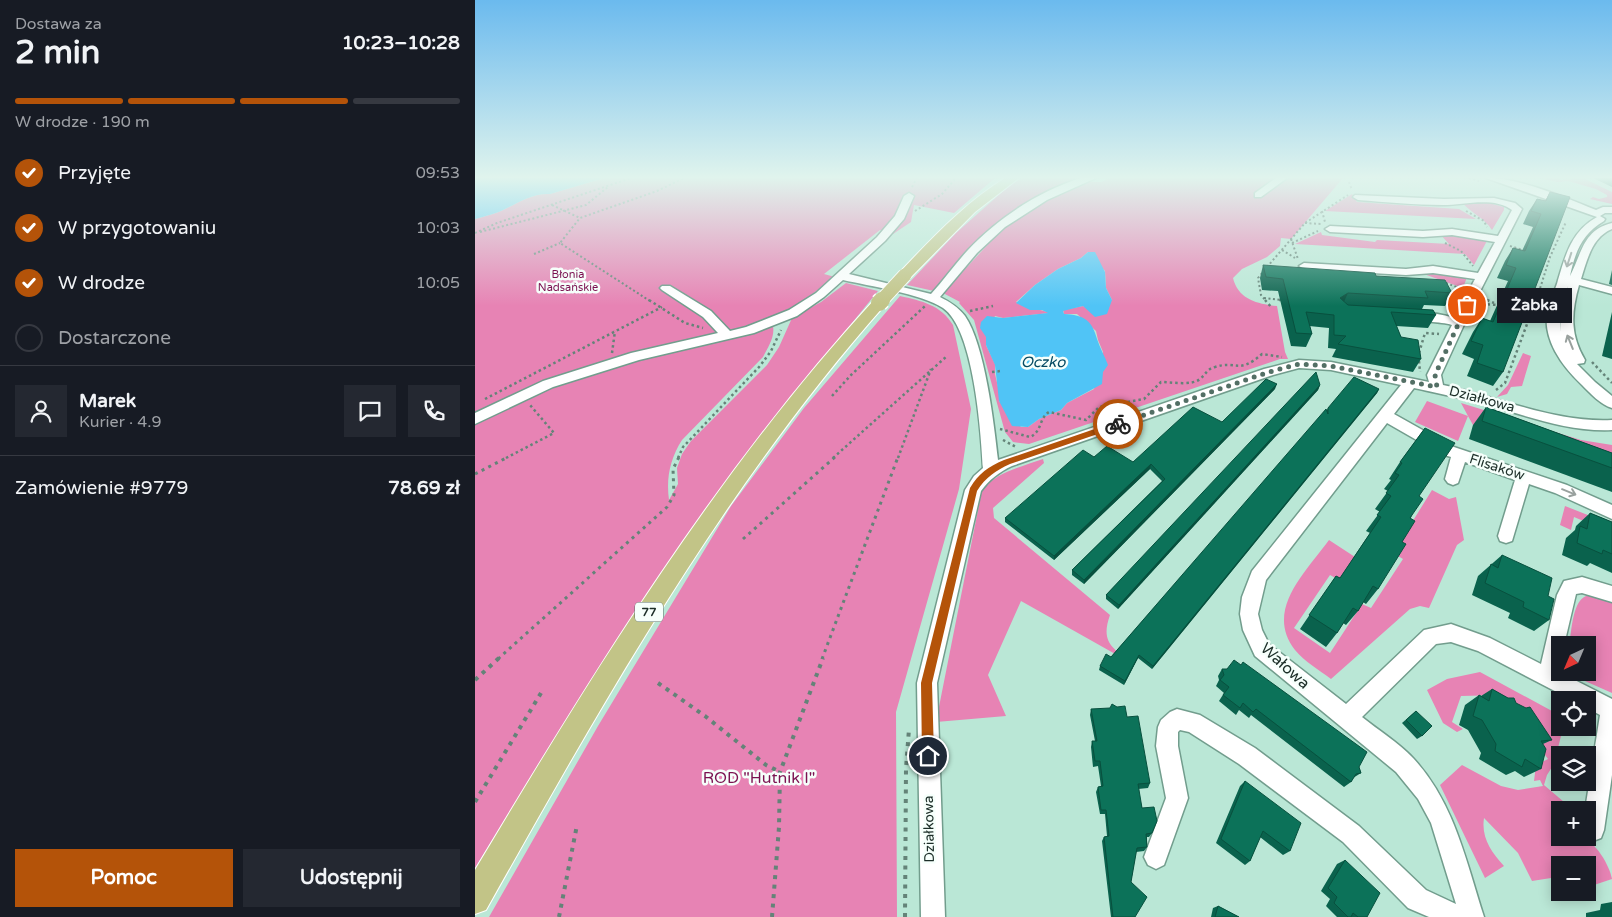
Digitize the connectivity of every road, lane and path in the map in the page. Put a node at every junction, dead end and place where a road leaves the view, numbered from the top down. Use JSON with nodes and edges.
{"nodes":[{"id":1,"x":504,"y":221,"type":"edge"},
{"id":2,"x":524,"y":221,"type":"edge"},
{"id":3,"x":578,"y":221,"type":"edge"},
{"id":4,"x":897,"y":221,"type":"edge"},
{"id":5,"x":960,"y":221,"type":"edge"},
{"id":6,"x":1006,"y":221,"type":"edge"},
{"id":7,"x":1308,"y":221,"type":"edge"},
{"id":8,"x":1483,"y":221,"type":"edge"},
{"id":9,"x":1511,"y":221,"type":"edge"},
{"id":10,"x":1584,"y":221,"type":"edge"},
{"id":11,"x":1594,"y":221,"type":"edge"},
{"id":12,"x":1566,"y":222,"type":"edge"},
{"id":13,"x":1305,"y":223,"type":"junction"},
{"id":14,"x":1328,"y":226,"type":"junction"},
{"id":15,"x":1612,"y":226,"type":"edge"},
{"id":16,"x":1585,"y":229,"type":"junction"},
{"id":17,"x":1435,"y":231,"type":"junction"},
{"id":18,"x":1490,"y":232,"type":"dead end"},
{"id":19,"x":475,"y":233,"type":"edge"},
{"id":20,"x":1501,"y":240,"type":"junction"},
{"id":21,"x":560,"y":243,"type":"junction"},
{"id":22,"x":1292,"y":243,"type":"dead end"},
{"id":23,"x":1281,"y":250,"type":"junction"},
{"id":24,"x":534,"y":254,"type":"dead end"},
{"id":25,"x":1300,"y":262,"type":"joint"},
{"id":26,"x":1270,"y":272,"type":"edge"},
{"id":27,"x":1261,"y":274,"type":"junction"},
{"id":28,"x":842,"y":276,"type":"junction"},
{"id":29,"x":1478,"y":276,"type":"junction"},
{"id":30,"x":1570,"y":279,"type":"junction"},
{"id":31,"x":665,"y":288,"type":"dead end"},
{"id":32,"x":1612,"y":291,"type":"edge"},
{"id":33,"x":933,"y":298,"type":"junction"},
{"id":34,"x":1264,"y":298,"type":"junction"},
{"id":35,"x":1282,"y":300,"type":"dead end"},
{"id":36,"x":879,"y":303,"type":"joint"},
{"id":37,"x":993,"y":306,"type":"dead end"},
{"id":38,"x":662,"y":307,"type":"junction"},
{"id":39,"x":1272,"y":308,"type":"dead end"},
{"id":40,"x":1523,"y":312,"type":"edge"},
{"id":41,"x":958,"y":315,"type":"junction"},
{"id":42,"x":1404,"y":316,"type":"edge"},
{"id":43,"x":1531,"y":316,"type":"junction"},
{"id":44,"x":779,"y":319,"type":"junction"},
{"id":45,"x":1453,"y":322,"type":"junction"},
{"id":46,"x":615,"y":332,"type":"junction"},
{"id":47,"x":725,"y":333,"type":"junction"},
{"id":48,"x":947,"y":356,"type":"dead end"},
{"id":49,"x":1290,"y":360,"type":"dead end"},
{"id":50,"x":610,"y":364,"type":"junction"},
{"id":51,"x":931,"y":369,"type":"junction"},
{"id":52,"x":1415,"y":377,"type":"junction"},
{"id":53,"x":1437,"y":387,"type":"junction"},
{"id":54,"x":1495,"y":390,"type":"dead end"},
{"id":55,"x":1612,"y":393,"type":"edge"},
{"id":56,"x":831,"y":396,"type":"dead end"},
{"id":57,"x":484,"y":400,"type":"dead end"},
{"id":58,"x":1612,"y":403,"type":"edge"},
{"id":59,"x":529,"y":404,"type":"dead end"},
{"id":60,"x":1385,"y":416,"type":"junction"},
{"id":61,"x":475,"y":419,"type":"edge"},
{"id":62,"x":1612,"y":425,"type":"edge"},
{"id":63,"x":1001,"y":428,"type":"dead end"},
{"id":64,"x":1459,"y":455,"type":"junction"},
{"id":65,"x":991,"y":469,"type":"junction"},
{"id":66,"x":475,"y":474,"type":"edge"},
{"id":67,"x":1524,"y":476,"type":"junction"},
{"id":68,"x":1453,"y":478,"type":"dead end"},
{"id":69,"x":1612,"y":512,"type":"edge"},
{"id":70,"x":1506,"y":536,"type":"dead end"},
{"id":71,"x":743,"y":538,"type":"dead end"},
{"id":72,"x":1612,"y":594,"type":"edge"},
{"id":73,"x":1548,"y":677,"type":"junction"},
{"id":74,"x":475,"y":680,"type":"edge"},
{"id":75,"x":658,"y":683,"type":"dead end"},
{"id":76,"x":541,"y":693,"type":"dead end"},
{"id":77,"x":1612,"y":710,"type":"edge"},
{"id":78,"x":1346,"y":718,"type":"junction"},
{"id":79,"x":780,"y":772,"type":"junction"},
{"id":80,"x":475,"y":802,"type":"edge"},
{"id":81,"x":1596,"y":811,"type":"edge"},
{"id":82,"x":577,"y":825,"type":"dead end"},
{"id":83,"x":1156,"y":857,"type":"dead end"},
{"id":84,"x":475,"y":899,"type":"edge"},
{"id":85,"x":559,"y":917,"type":"edge"},
{"id":86,"x":772,"y":917,"type":"edge"},
{"id":87,"x":933,"y":917,"type":"edge"},
{"id":88,"x":1457,"y":917,"type":"edge"},
{"id":89,"x":1472,"y":917,"type":"edge"}],
"edges":[{"from":1,"to":19,"type":"path"},
{"from":2,"to":19,"type":"path"},
{"from":3,"to":21,"type":"path"},
{"from":4,"to":28,"type":"street"},
{"from":5,"to":36,"type":"main road","number":"77","bridge":true},
{"from":6,"to":33,"type":"street"},
{"from":7,"to":13,"type":"path"},
{"from":8,"to":18,"type":"path"},
{"from":9,"to":20,"type":"street"},
{"from":10,"to":16,"type":"street"},
{"from":11,"to":16,"type":"street"},
{"from":12,"to":43,"type":"path"},
{"from":13,"to":14,"type":"path"},
{"from":13,"to":23,"type":"path"},
{"from":14,"to":17,"type":"street"},
{"from":14,"to":22,"type":"path"},
{"from":15,"to":30,"type":"street"},
{"from":16,"to":30,"type":"street","one_way":true},
{"from":17,"to":20,"type":"street"},
{"from":17,"to":29,"type":"path"},
{"from":20,"to":29,"type":"street"},
{"from":21,"to":24,"type":"path"},
{"from":21,"to":38,"type":"path"},
{"from":23,"to":25,"type":"path"},
{"from":23,"to":27,"type":"path"},
{"from":25,"to":29,"type":"street"},
{"from":26,"to":27,"type":"path"},
{"from":27,"to":34,"type":"path"},
{"from":28,"to":33,"type":"street"},
{"from":28,"to":44,"type":"street"},
{"from":29,"to":45,"type":"street"},
{"from":30,"to":32,"type":"street"},
{"from":55,"to":30,"type":"street","one_way":true},
{"from":30,"to":58,"type":"street"},
{"from":31,"to":47,"type":"street"},
{"from":33,"to":41,"type":"street"},
{"from":33,"to":56,"type":"path"},
{"from":34,"to":35,"type":"path"},
{"from":34,"to":39,"type":"path"},
{"from":36,"to":84,"type":"main road","number":"77"},
{"from":37,"to":41,"type":"path"},
{"from":38,"to":46,"type":"path"},
{"from":38,"to":47,"type":"path"},
{"from":40,"to":43,"type":"path"},
{"from":41,"to":65,"type":"street"},
{"from":42,"to":45,"type":"street"},
{"from":43,"to":54,"type":"path"},
{"from":44,"to":47,"type":"street"},
{"from":44,"to":74,"type":"path"},
{"from":45,"to":52,"type":"path"},
{"from":45,"to":53,"type":"street"},
{"from":46,"to":50,"type":"path"},
{"from":46,"to":57,"type":"path"},
{"from":47,"to":50,"type":"street"},
{"from":48,"to":51,"type":"path"},
{"from":49,"to":63,"type":"path"},
{"from":50,"to":61,"type":"street"},
{"from":51,"to":71,"type":"path"},
{"from":51,"to":79,"type":"path"},
{"from":52,"to":53,"type":"street","name":"Działkowa"},
{"from":52,"to":60,"type":"street","name":"Wałowa"},
{"from":52,"to":65,"type":"street","name":"Działkowa"},
{"from":53,"to":62,"type":"street","name":"Działkowa"},
{"from":59,"to":66,"type":"path"},
{"from":60,"to":64,"type":"street","name":"Flisaków"},
{"from":60,"to":78,"type":"street","name":"Wałowa"},
{"from":64,"to":67,"type":"street","name":"Flisaków"},
{"from":64,"to":68,"type":"street"},
{"from":65,"to":87,"type":"street","name":"Działkowa"},
{"from":67,"to":69,"type":"street","name":"Flisaków","one_way":true},
{"from":67,"to":70,"type":"street"},
{"from":72,"to":73,"type":"street"},
{"from":73,"to":77,"type":"street"},
{"from":73,"to":78,"type":"street"},
{"from":75,"to":79,"type":"path"},
{"from":76,"to":80,"type":"path"},
{"from":77,"to":81,"type":"street"},
{"from":78,"to":89,"type":"street","name":"Wałowa"},
{"from":79,"to":86,"type":"path"},
{"from":82,"to":85,"type":"path"},
{"from":83,"to":88,"type":"street"}]}
